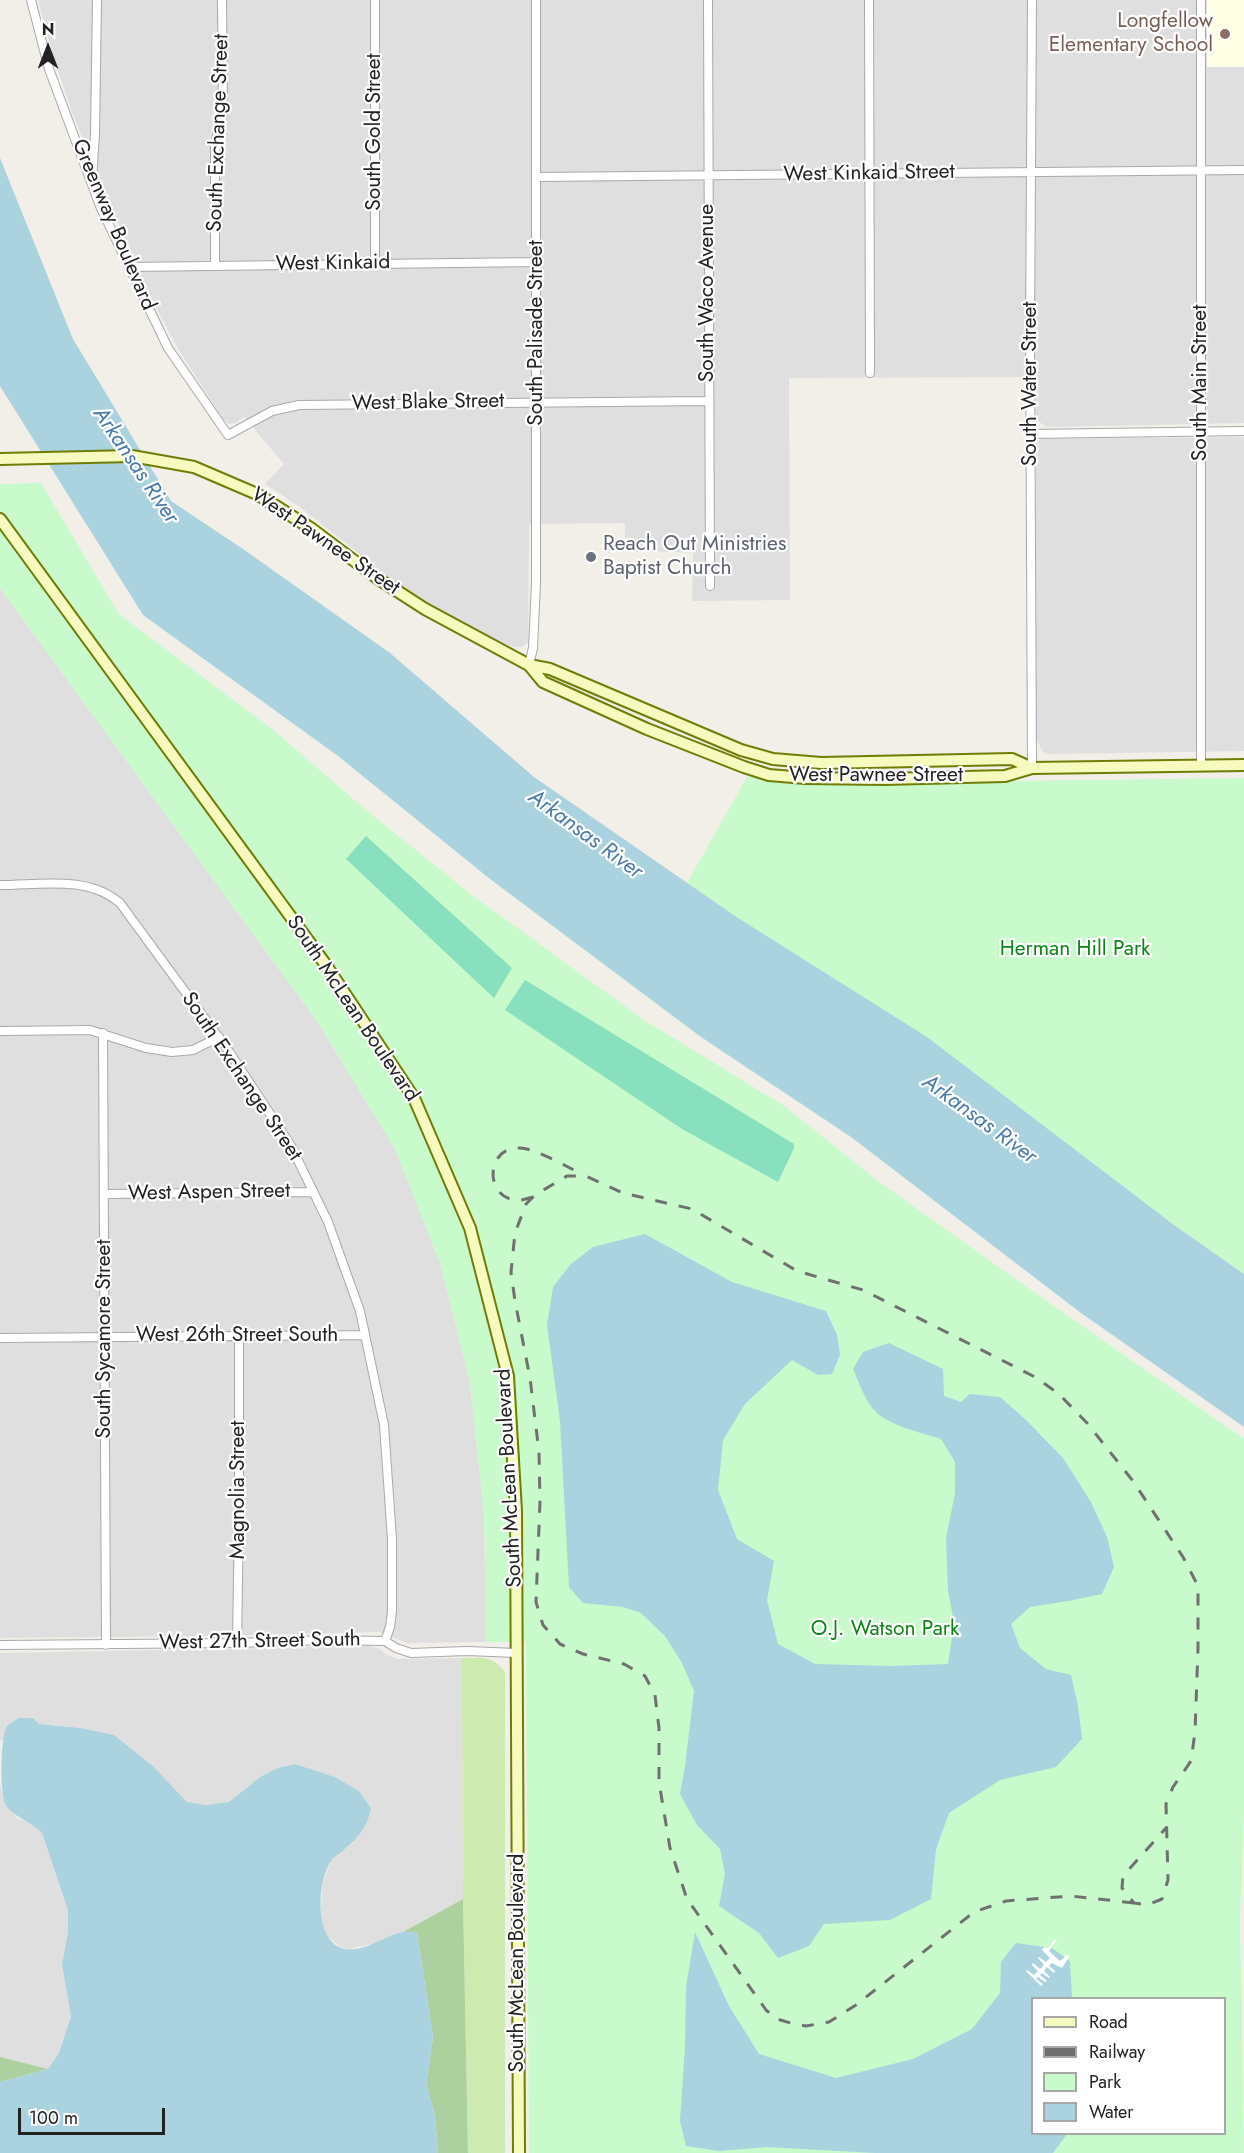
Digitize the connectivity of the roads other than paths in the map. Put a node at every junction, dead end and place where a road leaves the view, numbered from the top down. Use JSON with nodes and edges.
{"nodes":[{"id":1,"x":31,"y":0,"type":"edge"},
{"id":2,"x":97,"y":0,"type":"edge"},
{"id":3,"x":222,"y":0,"type":"edge"},
{"id":4,"x":375,"y":0,"type":"edge"},
{"id":5,"x":536,"y":0,"type":"edge"},
{"id":6,"x":708,"y":0,"type":"edge"},
{"id":7,"x":869,"y":0,"type":"edge"},
{"id":8,"x":1032,"y":0,"type":"edge"},
{"id":9,"x":1201,"y":0,"type":"edge"},
{"id":10,"x":1201,"y":170,"type":"junction"},
{"id":11,"x":1244,"y":170,"type":"edge"},
{"id":12,"x":1032,"y":172,"type":"junction"},
{"id":13,"x":869,"y":174,"type":"junction"},
{"id":14,"x":708,"y":176,"type":"junction"},
{"id":15,"x":537,"y":177,"type":"junction"},
{"id":16,"x":92,"y":185,"type":"junction"},
{"id":17,"x":537,"y":262,"type":"junction"},
{"id":18,"x":375,"y":264,"type":"junction"},
{"id":19,"x":215,"y":266,"type":"junction"},
{"id":20,"x":129,"y":267,"type":"junction"},
{"id":21,"x":870,"y":373,"type":"dead end"},
{"id":22,"x":708,"y":401,"type":"junction"},
{"id":23,"x":537,"y":402,"type":"junction"},
{"id":24,"x":1201,"y":431,"type":"junction"},
{"id":25,"x":1244,"y":431,"type":"edge"},
{"id":26,"x":1031,"y":434,"type":"junction"},
{"id":27,"x":228,"y":435,"type":"joint"},
{"id":28,"x":6,"y":459,"type":"edge"},
{"id":29,"x":0,"y":519,"type":"edge"},
{"id":30,"x":710,"y":586,"type":"dead end"},
{"id":31,"x":529,"y":666,"type":"junction"},
{"id":32,"x":1201,"y":765,"type":"junction"},
{"id":33,"x":1244,"y":765,"type":"edge"},
{"id":34,"x":1032,"y":768,"type":"junction"},
{"id":35,"x":0,"y":885,"type":"edge"},
{"id":36,"x":0,"y":1031,"type":"edge"},
{"id":37,"x":104,"y":1033,"type":"junction"},
{"id":38,"x":219,"y":1037,"type":"junction"},
{"id":39,"x":313,"y":1192,"type":"junction"},
{"id":40,"x":105,"y":1194,"type":"junction"},
{"id":41,"x":365,"y":1335,"type":"junction"},
{"id":42,"x":239,"y":1336,"type":"junction"},
{"id":43,"x":105,"y":1337,"type":"junction"},
{"id":44,"x":0,"y":1338,"type":"edge"},
{"id":45,"x":385,"y":1641,"type":"junction"},
{"id":46,"x":237,"y":1643,"type":"junction"},
{"id":47,"x":106,"y":1644,"type":"junction"},
{"id":48,"x":0,"y":1645,"type":"edge"},
{"id":49,"x":517,"y":1653,"type":"junction"},
{"id":50,"x":519,"y":2153,"type":"edge"}],
"edges":[{"from":1,"to":16,"type":"street","name":"Greenway Boulevard"},
{"from":2,"to":16,"type":"street"},
{"from":3,"to":19,"type":"street","name":"South Exchange Street"},
{"from":4,"to":18,"type":"street","name":"South Gold Street"},
{"from":5,"to":15,"type":"street","name":"South Palisade Street"},
{"from":6,"to":14,"type":"street","name":"South Waco Avenue"},
{"from":7,"to":13,"type":"street"},
{"from":8,"to":12,"type":"street","name":"South Water Street"},
{"from":9,"to":10,"type":"street","name":"South Main Street"},
{"from":10,"to":11,"type":"street","name":"West Kinkaid Street"},
{"from":10,"to":12,"type":"street","name":"West Kinkaid Street"},
{"from":10,"to":24,"type":"street","name":"South Main Street"},
{"from":12,"to":13,"type":"street","name":"West Kinkaid Street"},
{"from":12,"to":26,"type":"street","name":"South Water Street"},
{"from":13,"to":14,"type":"street","name":"West Kinkaid Street"},
{"from":13,"to":21,"type":"street"},
{"from":14,"to":15,"type":"street","name":"West Kinkaid Street"},
{"from":14,"to":22,"type":"street","name":"South Waco Avenue"},
{"from":15,"to":17,"type":"street","name":"South Palisade Street"},
{"from":16,"to":20,"type":"street","name":"Greenway Boulevard"},
{"from":17,"to":18,"type":"street","name":"West Kinkaid"},
{"from":17,"to":23,"type":"street","name":"South Palisade Street"},
{"from":18,"to":19,"type":"street","name":"West Kinkaid"},
{"from":19,"to":20,"type":"street","name":"West Kinkaid"},
{"from":20,"to":27,"type":"street","name":"Greenway Boulevard"},
{"from":22,"to":23,"type":"street","name":"West Blake Street"},
{"from":22,"to":30,"type":"street","name":"South Waco Avenue"},
{"from":23,"to":27,"type":"street","name":"West Blake Street"},
{"from":23,"to":31,"type":"street","name":"South Palisade Street"},
{"from":24,"to":25,"type":"street"},
{"from":24,"to":26,"type":"street"},
{"from":24,"to":32,"type":"street","name":"South Main Street"},
{"from":26,"to":34,"type":"street","name":"South Water Street"},
{"from":28,"to":31,"type":"main road","name":"West Pawnee Street"},
{"from":29,"to":49,"type":"main road","name":"South McLean Boulevard"},
{"from":31,"to":34,"type":"main road","name":"West Pawnee Street"},
{"from":31,"to":34,"type":"main road","name":"West Pawnee Street"},
{"from":32,"to":33,"type":"main road","name":"West Pawnee Street"},
{"from":32,"to":34,"type":"main road","name":"West Pawnee Street"},
{"from":35,"to":38,"type":"street","name":"South Exchange Street"},
{"from":36,"to":37,"type":"street"},
{"from":37,"to":38,"type":"street"},
{"from":37,"to":40,"type":"street","name":"South Sycamore Street"},
{"from":38,"to":39,"type":"street","name":"South Exchange Street"},
{"from":39,"to":40,"type":"street","name":"West Aspen Street"},
{"from":39,"to":41,"type":"street","name":"South Exchange Street"},
{"from":40,"to":43,"type":"street","name":"South Sycamore Street"},
{"from":41,"to":42,"type":"street","name":"West 26th Street South"},
{"from":41,"to":45,"type":"street","name":"South Exchange Street"},
{"from":42,"to":43,"type":"street","name":"West 26th Street South"},
{"from":42,"to":46,"type":"street","name":"Magnolia Street"},
{"from":43,"to":44,"type":"street","name":"West 26th Street South"},
{"from":43,"to":47,"type":"street","name":"South Sycamore Street"},
{"from":45,"to":46,"type":"street","name":"West 27th Street South"},
{"from":45,"to":49,"type":"street","name":"West 27th Street South"},
{"from":46,"to":47,"type":"street","name":"West 27th Street South"},
{"from":47,"to":48,"type":"street","name":"West 27th Street South"},
{"from":49,"to":50,"type":"main road","name":"South McLean Boulevard"}]}
